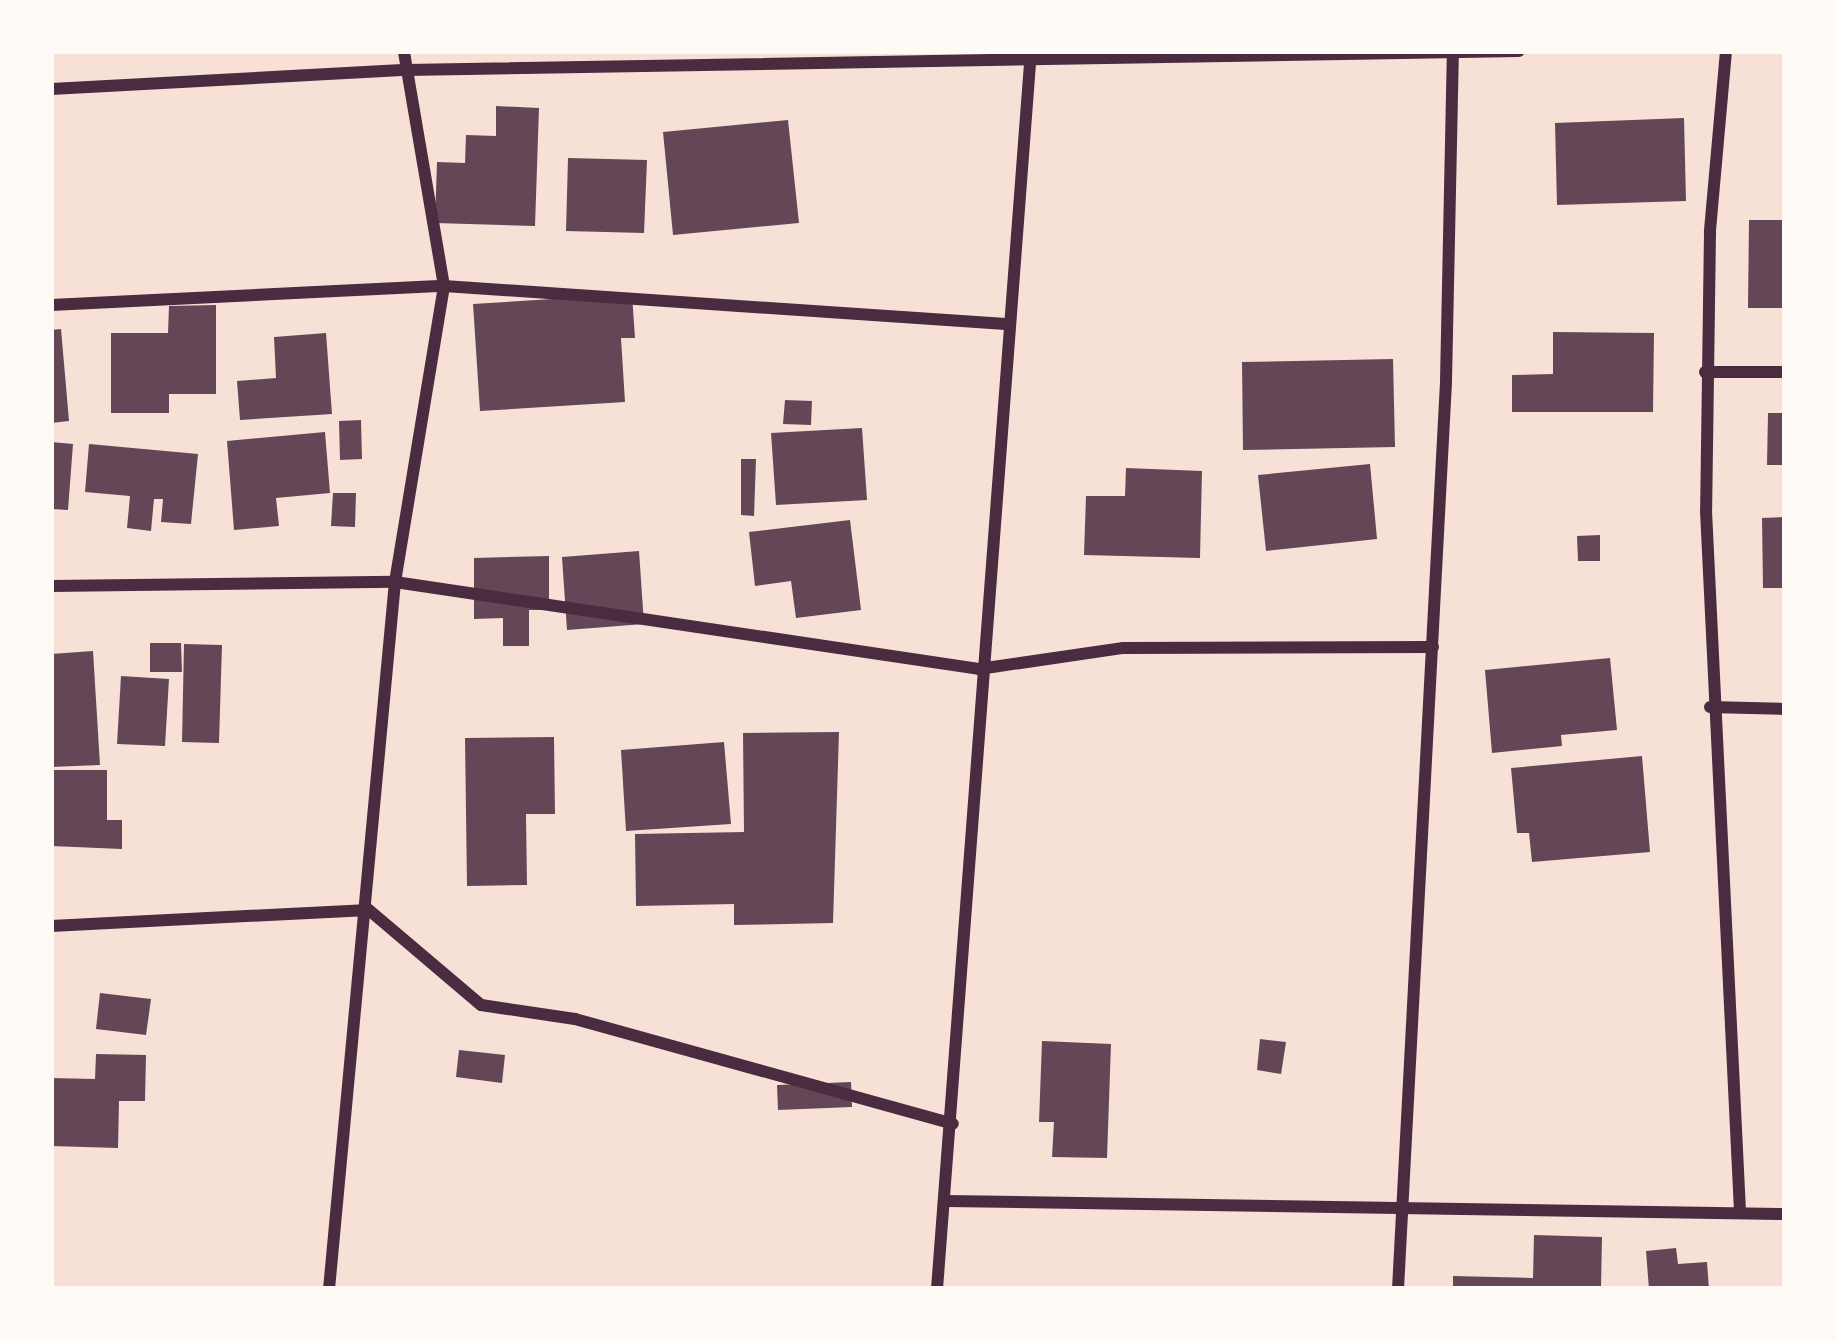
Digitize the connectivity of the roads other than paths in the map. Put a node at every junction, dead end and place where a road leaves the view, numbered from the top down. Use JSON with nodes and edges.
{"nodes":[{"id":1,"x":404,"y":51,"type":"edge"},
{"id":2,"x":1504,"y":51,"type":"edge"},
{"id":3,"x":1519,"y":51,"type":"edge"},
{"id":4,"x":1726,"y":51,"type":"edge"},
{"id":5,"x":1453,"y":53,"type":"edge"},
{"id":6,"x":774,"y":56,"type":"edge"},
{"id":7,"x":1031,"y":56,"type":"edge"},
{"id":8,"x":406,"y":70,"type":"junction"},
{"id":9,"x":51,"y":89,"type":"edge"},
{"id":10,"x":444,"y":286,"type":"junction"},
{"id":11,"x":51,"y":305,"type":"edge"},
{"id":12,"x":1006,"y":324,"type":"junction"},
{"id":13,"x":1705,"y":372,"type":"junction"},
{"id":14,"x":1785,"y":372,"type":"edge"},
{"id":15,"x":395,"y":582,"type":"junction"},
{"id":16,"x":51,"y":586,"type":"edge"},
{"id":17,"x":1433,"y":647,"type":"junction"},
{"id":18,"x":980,"y":669,"type":"junction"},
{"id":19,"x":1711,"y":707,"type":"junction"},
{"id":20,"x":1785,"y":709,"type":"edge"},
{"id":21,"x":369,"y":910,"type":"junction"},
{"id":22,"x":51,"y":926,"type":"edge"},
{"id":23,"x":953,"y":1124,"type":"junction"},
{"id":24,"x":947,"y":1201,"type":"junction"},
{"id":25,"x":1399,"y":1210,"type":"junction"},
{"id":26,"x":1740,"y":1212,"type":"junction"},
{"id":27,"x":1785,"y":1214,"type":"edge"},
{"id":28,"x":328,"y":1289,"type":"edge"},
{"id":29,"x":937,"y":1289,"type":"edge"},
{"id":30,"x":1398,"y":1289,"type":"edge"}],
"edges":[{"from":1,"to":8,"type":"street"},
{"from":2,"to":3,"type":"street"},
{"from":2,"to":5,"type":"street"},
{"from":4,"to":13,"type":"street"},
{"from":5,"to":7,"type":"street"},
{"from":5,"to":17,"type":"street"},
{"from":6,"to":7,"type":"street"},
{"from":6,"to":8,"type":"street"},
{"from":7,"to":12,"type":"street"},
{"from":8,"to":9,"type":"street"},
{"from":8,"to":10,"type":"street"},
{"from":10,"to":11,"type":"street"},
{"from":10,"to":12,"type":"street"},
{"from":10,"to":15,"type":"street"},
{"from":12,"to":18,"type":"street"},
{"from":13,"to":14,"type":"street"},
{"from":13,"to":19,"type":"street"},
{"from":15,"to":16,"type":"street"},
{"from":15,"to":18,"type":"street"},
{"from":15,"to":21,"type":"street"},
{"from":17,"to":18,"type":"street"},
{"from":17,"to":25,"type":"street"},
{"from":18,"to":23,"type":"street"},
{"from":19,"to":20,"type":"street"},
{"from":19,"to":26,"type":"street"},
{"from":21,"to":22,"type":"street"},
{"from":21,"to":23,"type":"street"},
{"from":21,"to":28,"type":"street"},
{"from":23,"to":24,"type":"street"},
{"from":24,"to":25,"type":"street"},
{"from":24,"to":29,"type":"street"},
{"from":25,"to":26,"type":"street"},
{"from":25,"to":30,"type":"street"},
{"from":26,"to":27,"type":"street"}]}
